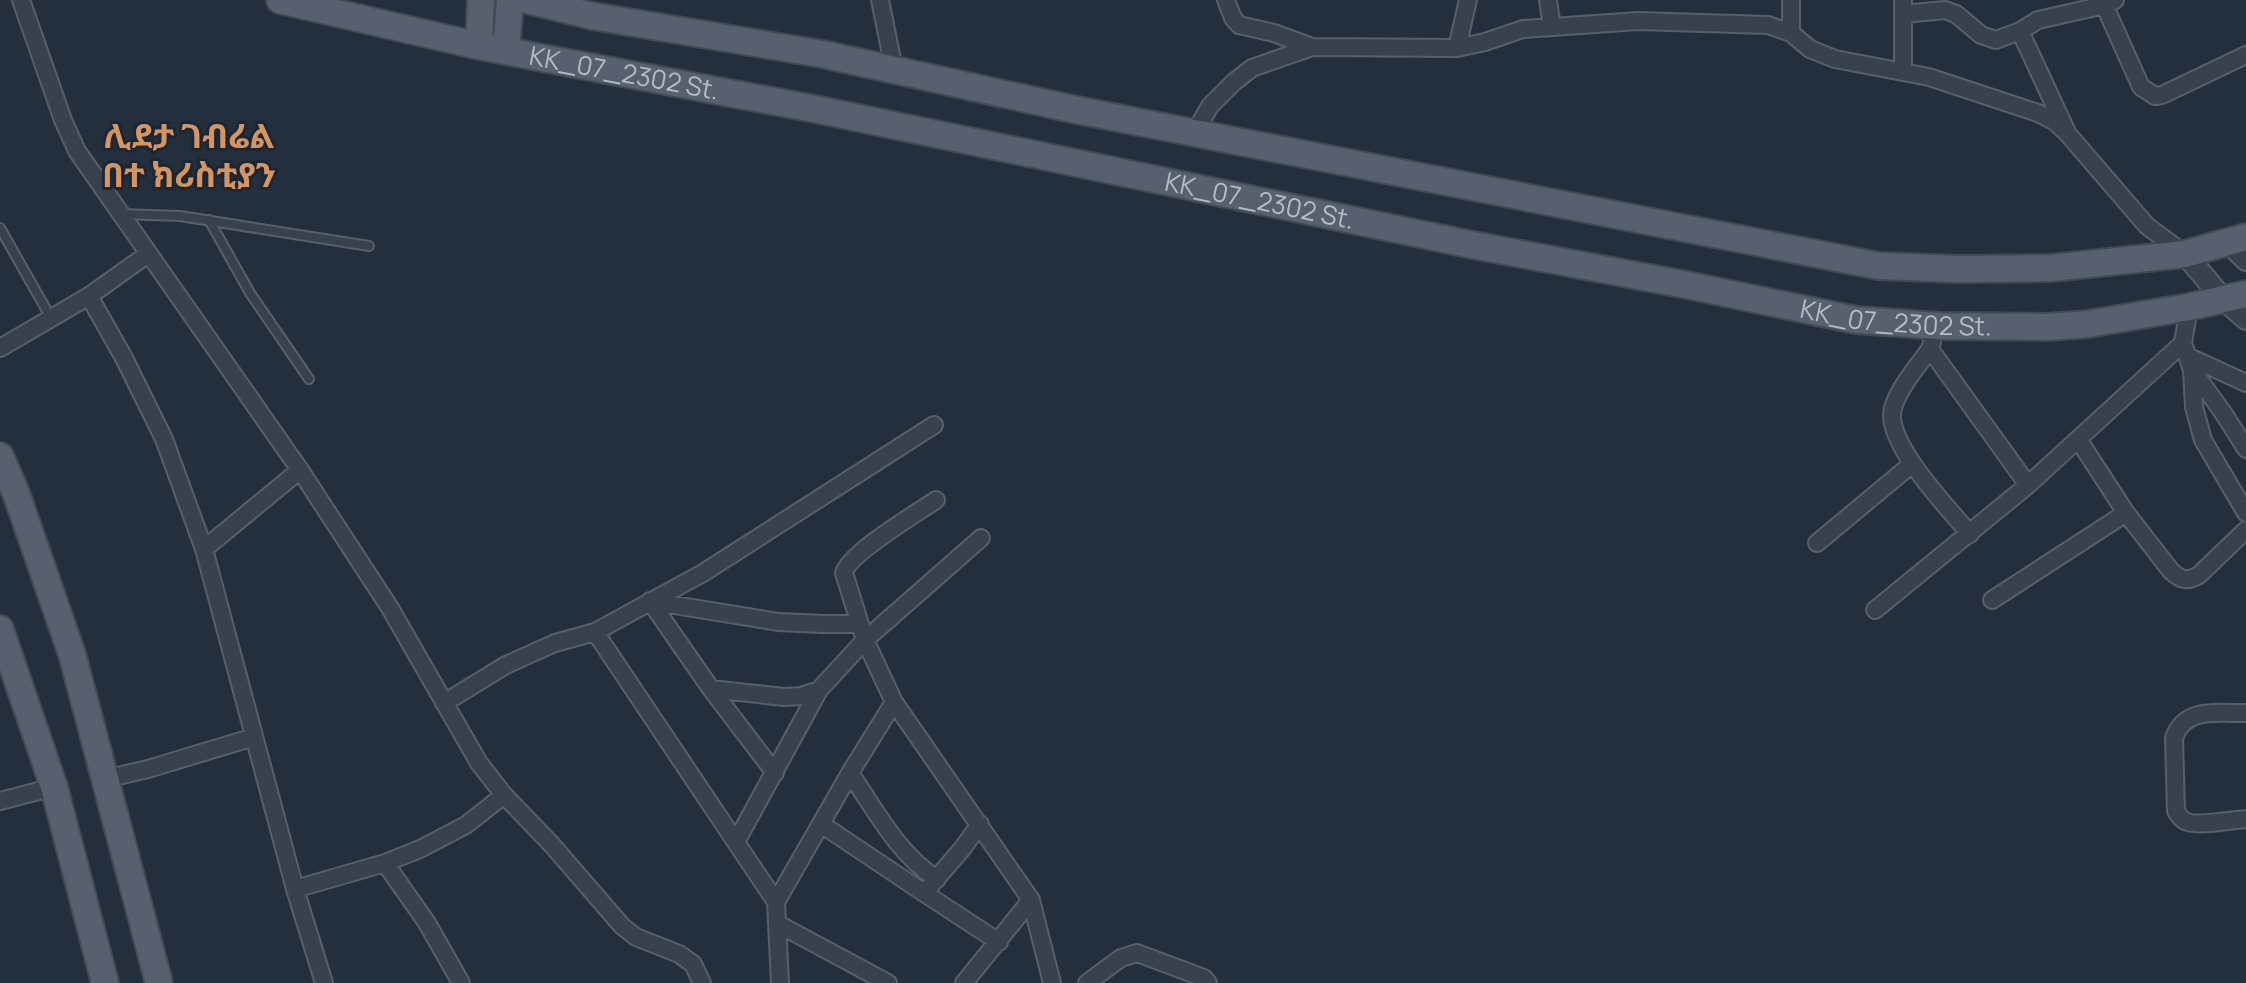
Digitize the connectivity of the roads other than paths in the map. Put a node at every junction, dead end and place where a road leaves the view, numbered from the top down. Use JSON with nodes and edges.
{"nodes":[{"id":1,"x":21,"y":0,"type":"edge"},
{"id":2,"x":280,"y":0,"type":"edge"},
{"id":3,"x":481,"y":0,"type":"edge"},
{"id":4,"x":510,"y":0,"type":"edge"},
{"id":5,"x":527,"y":0,"type":"edge"},
{"id":6,"x":563,"y":0,"type":"edge"},
{"id":7,"x":880,"y":0,"type":"edge"},
{"id":8,"x":1226,"y":0,"type":"edge"},
{"id":9,"x":1468,"y":0,"type":"edge"},
{"id":10,"x":1548,"y":0,"type":"edge"},
{"id":11,"x":1791,"y":0,"type":"edge"},
{"id":12,"x":2108,"y":2,"type":"edge"},
{"id":13,"x":1903,"y":7,"type":"edge"},
{"id":14,"x":592,"y":16,"type":"junction"},
{"id":15,"x":1552,"y":27,"type":"junction"},
{"id":16,"x":2020,"y":31,"type":"junction"},
{"id":17,"x":1791,"y":33,"type":"junction"},
{"id":18,"x":479,"y":46,"type":"junction"},
{"id":19,"x":1312,"y":47,"type":"junction"},
{"id":20,"x":1457,"y":48,"type":"junction"},
{"id":21,"x":506,"y":51,"type":"junction"},
{"id":22,"x":2246,"y":55,"type":"edge"},
{"id":23,"x":894,"y":69,"type":"junction"},
{"id":24,"x":1903,"y":72,"type":"junction"},
{"id":25,"x":1195,"y":132,"type":"junction"},
{"id":26,"x":2067,"y":133,"type":"junction"},
{"id":27,"x":120,"y":214,"type":"junction"},
{"id":28,"x":209,"y":220,"type":"junction"},
{"id":29,"x":0,"y":228,"type":"edge"},
{"id":30,"x":369,"y":246,"type":"dead end"},
{"id":31,"x":2240,"y":246,"type":"edge"},
{"id":32,"x":148,"y":254,"type":"junction"},
{"id":33,"x":2185,"y":254,"type":"junction"},
{"id":34,"x":89,"y":296,"type":"junction"},
{"id":35,"x":2235,"y":296,"type":"edge"},
{"id":36,"x":2189,"y":307,"type":"junction"},
{"id":37,"x":51,"y":318,"type":"junction"},
{"id":38,"x":2246,"y":319,"type":"edge"},
{"id":39,"x":1934,"y":337,"type":"junction"},
{"id":40,"x":0,"y":348,"type":"edge"},
{"id":41,"x":2187,"y":356,"type":"junction"},
{"id":42,"x":309,"y":379,"type":"dead end"},
{"id":43,"x":2246,"y":383,"type":"edge"},
{"id":44,"x":934,"y":425,"type":"dead end"},
{"id":45,"x":2078,"y":439,"type":"junction"},
{"id":46,"x":2246,"y":449,"type":"edge"},
{"id":47,"x":0,"y":456,"type":"edge"},
{"id":48,"x":1912,"y":464,"type":"junction"},
{"id":49,"x":300,"y":470,"type":"junction"},
{"id":50,"x":2028,"y":485,"type":"junction"},
{"id":51,"x":936,"y":500,"type":"dead end"},
{"id":52,"x":2126,"y":513,"type":"junction"},
{"id":53,"x":2246,"y":513,"type":"edge"},
{"id":54,"x":2246,"y":530,"type":"edge"},
{"id":55,"x":1970,"y":534,"type":"junction"},
{"id":56,"x":981,"y":538,"type":"dead end"},
{"id":57,"x":1817,"y":543,"type":"dead end"},
{"id":58,"x":204,"y":549,"type":"junction"},
{"id":59,"x":1992,"y":600,"type":"dead end"},
{"id":60,"x":650,"y":601,"type":"junction"},
{"id":61,"x":1875,"y":610,"type":"dead end"},
{"id":62,"x":860,"y":624,"type":"junction"},
{"id":63,"x":0,"y":629,"type":"edge"},
{"id":64,"x":595,"y":632,"type":"junction"},
{"id":65,"x":865,"y":640,"type":"junction"},
{"id":66,"x":711,"y":689,"type":"junction"},
{"id":67,"x":819,"y":690,"type":"junction"},
{"id":68,"x":894,"y":702,"type":"junction"},
{"id":69,"x":444,"y":703,"type":"junction"},
{"id":70,"x":2246,"y":713,"type":"edge"},
{"id":71,"x":254,"y":737,"type":"junction"},
{"id":72,"x":775,"y":773,"type":"junction"},
{"id":73,"x":850,"y":773,"type":"junction"},
{"id":74,"x":105,"y":779,"type":"junction"},
{"id":75,"x":54,"y":787,"type":"junction"},
{"id":76,"x":504,"y":795,"type":"junction"},
{"id":77,"x":0,"y":801,"type":"edge"},
{"id":78,"x":2246,"y":819,"type":"edge"},
{"id":79,"x":821,"y":824,"type":"junction"},
{"id":80,"x":980,"y":824,"type":"junction"},
{"id":81,"x":736,"y":842,"type":"junction"},
{"id":82,"x":385,"y":863,"type":"junction"},
{"id":83,"x":937,"y":879,"type":"junction"},
{"id":84,"x":295,"y":889,"type":"junction"},
{"id":85,"x":924,"y":893,"type":"junction"},
{"id":86,"x":1031,"y":900,"type":"junction"},
{"id":87,"x":776,"y":902,"type":"junction"},
{"id":88,"x":778,"y":924,"type":"junction"},
{"id":89,"x":999,"y":942,"type":"junction"},
{"id":90,"x":105,"y":983,"type":"edge"},
{"id":91,"x":159,"y":983,"type":"edge"},
{"id":92,"x":324,"y":983,"type":"edge"},
{"id":93,"x":461,"y":983,"type":"edge"},
{"id":94,"x":702,"y":983,"type":"edge"},
{"id":95,"x":780,"y":983,"type":"edge"},
{"id":96,"x":888,"y":983,"type":"edge"},
{"id":97,"x":964,"y":983,"type":"edge"},
{"id":98,"x":1052,"y":983,"type":"edge"},
{"id":99,"x":1087,"y":983,"type":"edge"},
{"id":100,"x":1208,"y":983,"type":"edge"}],
"edges":[{"from":1,"to":27,"type":"street"},
{"from":2,"to":18,"type":"main road","name":"KK_07_2302 St."},
{"from":3,"to":18,"type":"main road"},
{"from":4,"to":21,"type":"main road"},
{"from":5,"to":14,"type":"main road","name":"KK_07_2302 St."},
{"from":6,"to":14,"type":"main road"},
{"from":7,"to":23,"type":"street"},
{"from":8,"to":19,"type":"street"},
{"from":9,"to":20,"type":"street"},
{"from":10,"to":15,"type":"street"},
{"from":11,"to":17,"type":"street"},
{"from":12,"to":16,"type":"street"},
{"from":12,"to":22,"type":"street"},
{"from":13,"to":16,"type":"street"},
{"from":13,"to":24,"type":"street"},
{"from":14,"to":23,"type":"main road","name":"KK_07_2302 St."},
{"from":15,"to":17,"type":"street"},
{"from":15,"to":20,"type":"street"},
{"from":16,"to":26,"type":"street"},
{"from":17,"to":24,"type":"street"},
{"from":18,"to":21,"type":"main road","name":"KK_07_2302 St."},
{"from":19,"to":20,"type":"street"},
{"from":19,"to":25,"type":"street"},
{"from":21,"to":39,"type":"main road","name":"KK_07_2302 St."},
{"from":23,"to":25,"type":"main road","name":"KK_07_2302 St."},
{"from":24,"to":26,"type":"street"},
{"from":25,"to":33,"type":"main road","name":"KK_07_2302 St."},
{"from":26,"to":33,"type":"street"},
{"from":27,"to":28,"type":"lane"},
{"from":27,"to":32,"type":"street"},
{"from":28,"to":30,"type":"lane"},
{"from":28,"to":42,"type":"lane"},
{"from":29,"to":37,"type":"lane"},
{"from":31,"to":33,"type":"main road","name":"KK_07_2302 St."},
{"from":32,"to":34,"type":"street"},
{"from":32,"to":49,"type":"street"},
{"from":33,"to":35,"type":"street"},
{"from":34,"to":37,"type":"street"},
{"from":34,"to":58,"type":"street"},
{"from":35,"to":36,"type":"main road","name":"KK_07_2302 St."},
{"from":35,"to":38,"type":"street"},
{"from":36,"to":39,"type":"main road","name":"KK_07_2302 St."},
{"from":36,"to":41,"type":"street"},
{"from":37,"to":40,"type":"street"},
{"from":39,"to":48,"type":"street"},
{"from":39,"to":50,"type":"street"},
{"from":41,"to":43,"type":"street"},
{"from":41,"to":45,"type":"street"},
{"from":41,"to":46,"type":"street"},
{"from":41,"to":53,"type":"street"},
{"from":44,"to":60,"type":"street"},
{"from":45,"to":50,"type":"street"},
{"from":45,"to":52,"type":"street"},
{"from":47,"to":74,"type":"main road"},
{"from":48,"to":55,"type":"street"},
{"from":48,"to":57,"type":"street"},
{"from":49,"to":58,"type":"street"},
{"from":49,"to":69,"type":"street"},
{"from":50,"to":55,"type":"street"},
{"from":51,"to":62,"type":"street"},
{"from":52,"to":54,"type":"street"},
{"from":52,"to":59,"type":"street"},
{"from":55,"to":61,"type":"street"},
{"from":56,"to":65,"type":"street"},
{"from":58,"to":71,"type":"street"},
{"from":60,"to":62,"type":"street"},
{"from":60,"to":64,"type":"street"},
{"from":60,"to":66,"type":"street"},
{"from":62,"to":65,"type":"street"},
{"from":63,"to":75,"type":"main road"},
{"from":64,"to":69,"type":"street"},
{"from":64,"to":81,"type":"street"},
{"from":65,"to":67,"type":"street"},
{"from":65,"to":68,"type":"street"},
{"from":66,"to":67,"type":"street"},
{"from":66,"to":72,"type":"street"},
{"from":67,"to":72,"type":"street"},
{"from":68,"to":73,"type":"street"},
{"from":68,"to":80,"type":"street"},
{"from":69,"to":76,"type":"street"},
{"from":70,"to":78,"type":"street"},
{"from":71,"to":74,"type":"street"},
{"from":71,"to":84,"type":"street"},
{"from":72,"to":81,"type":"street"},
{"from":73,"to":79,"type":"street"},
{"from":73,"to":83,"type":"street"},
{"from":74,"to":91,"type":"main road"},
{"from":75,"to":77,"type":"street"},
{"from":75,"to":90,"type":"main road"},
{"from":76,"to":82,"type":"street"},
{"from":76,"to":94,"type":"street"},
{"from":79,"to":85,"type":"street"},
{"from":79,"to":87,"type":"street"},
{"from":80,"to":83,"type":"street"},
{"from":80,"to":86,"type":"street"},
{"from":81,"to":87,"type":"street"},
{"from":82,"to":84,"type":"street"},
{"from":82,"to":93,"type":"street"},
{"from":83,"to":85,"type":"street"},
{"from":84,"to":92,"type":"street"},
{"from":85,"to":89,"type":"street"},
{"from":86,"to":89,"type":"street"},
{"from":86,"to":98,"type":"street"},
{"from":87,"to":88,"type":"street"},
{"from":88,"to":95,"type":"street"},
{"from":88,"to":96,"type":"street"},
{"from":89,"to":97,"type":"street"},
{"from":99,"to":100,"type":"street"}]}
